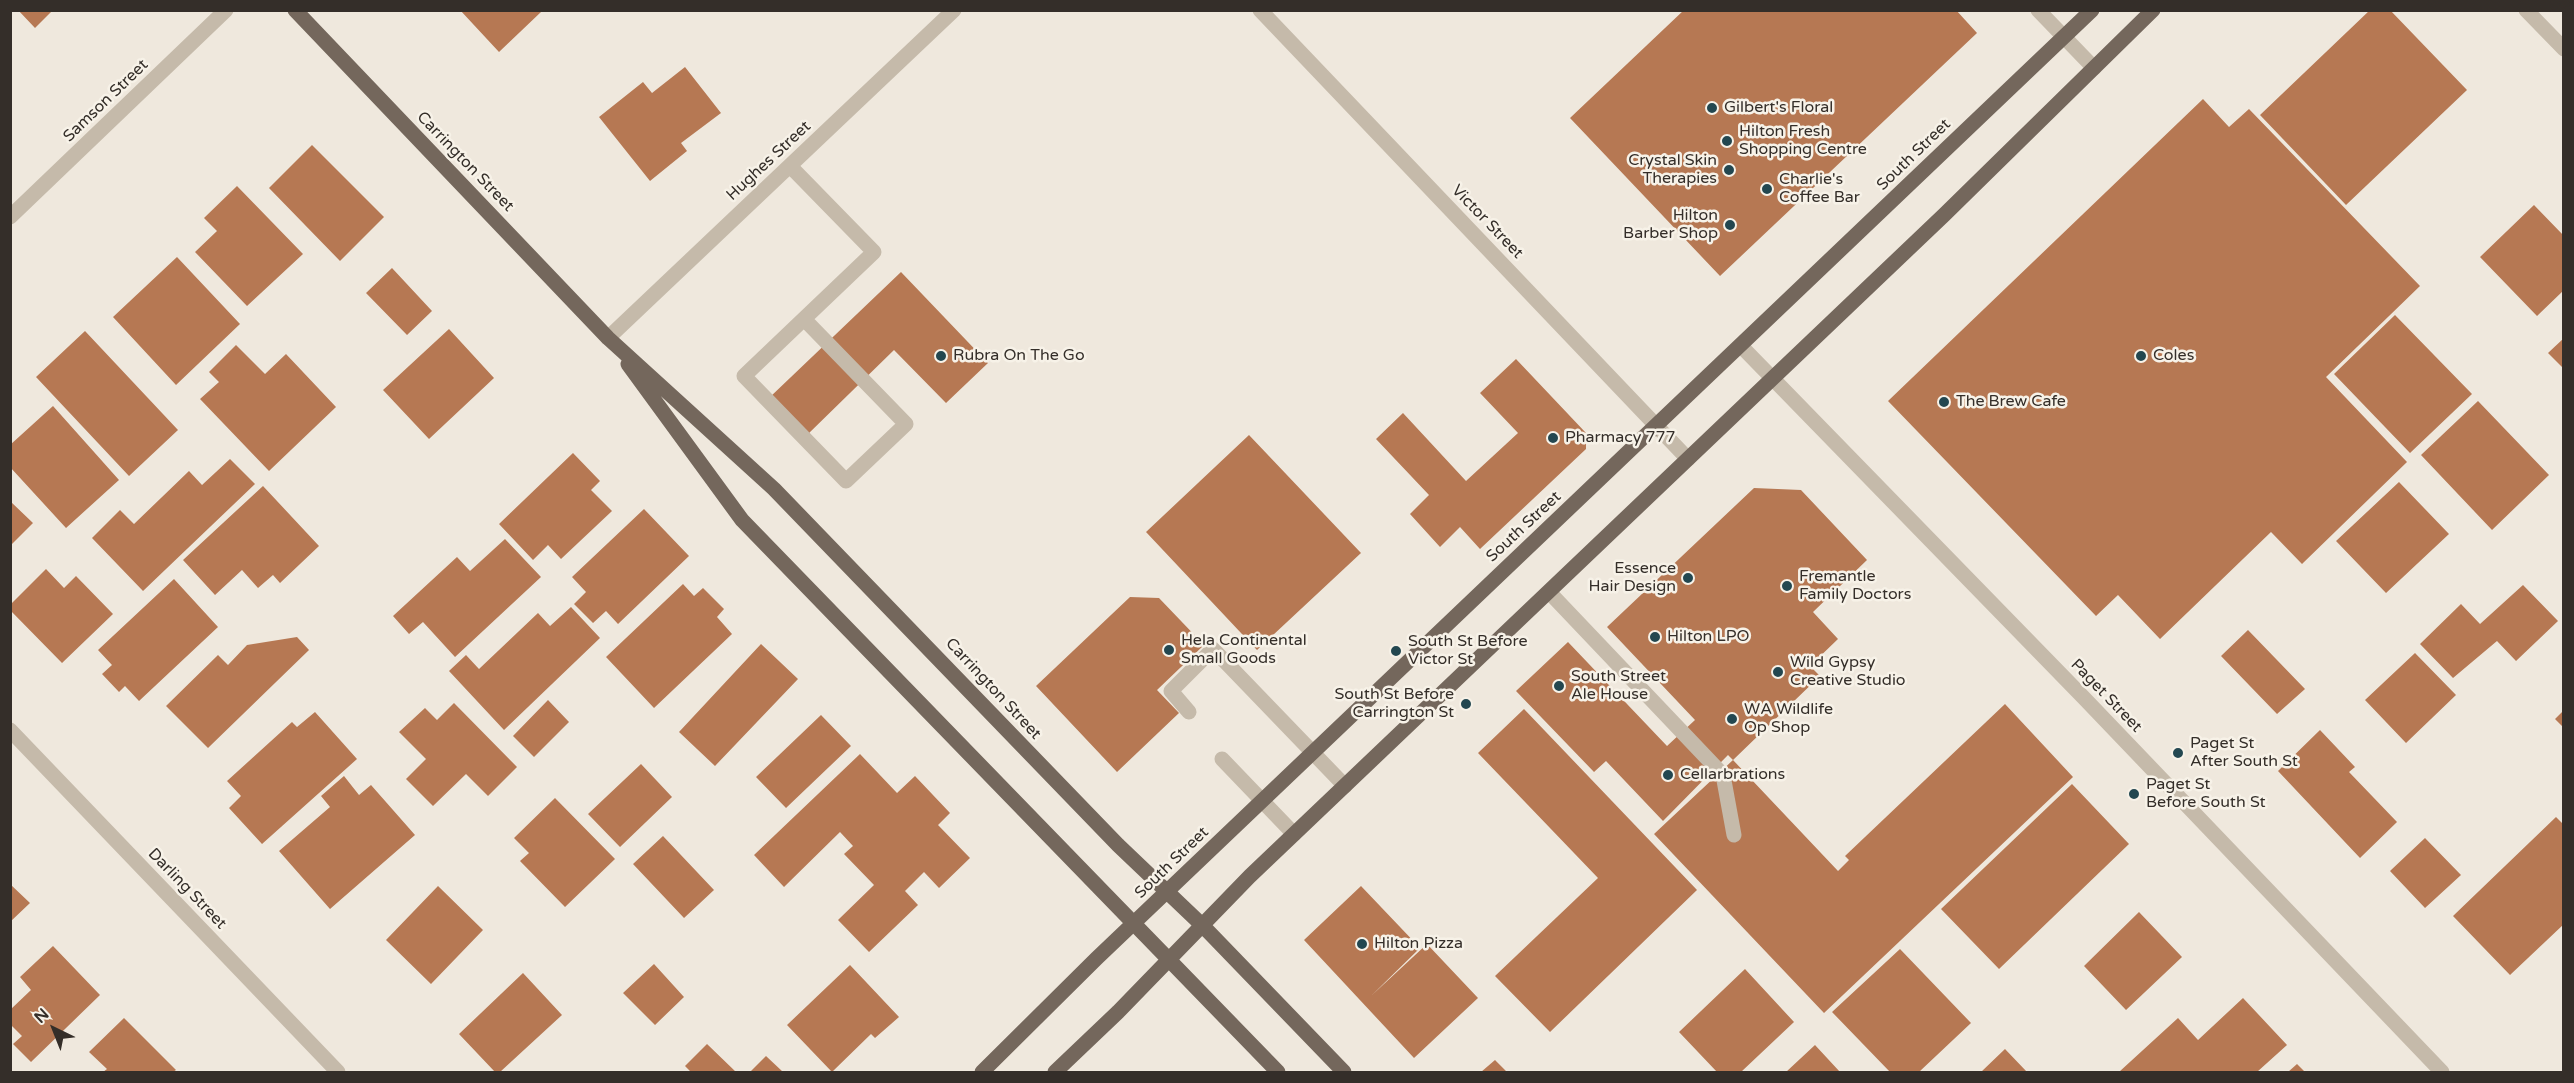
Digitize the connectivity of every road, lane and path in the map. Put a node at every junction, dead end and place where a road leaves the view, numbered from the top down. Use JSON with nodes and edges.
{"nodes":[{"id":1,"x":226,"y":10,"type":"edge"},
{"id":2,"x":295,"y":10,"type":"edge"},
{"id":3,"x":954,"y":10,"type":"edge"},
{"id":4,"x":1260,"y":10,"type":"edge"},
{"id":5,"x":2038,"y":10,"type":"edge"},
{"id":6,"x":2092,"y":10,"type":"edge"},
{"id":7,"x":2153,"y":10,"type":"edge"},
{"id":8,"x":2526,"y":10,"type":"edge"},
{"id":9,"x":2065,"y":37,"type":"junction"},
{"id":10,"x":2564,"y":49,"type":"edge"},
{"id":11,"x":2094,"y":68,"type":"junction"},
{"id":12,"x":790,"y":166,"type":"junction"},
{"id":13,"x":10,"y":217,"type":"edge"},
{"id":14,"x":804,"y":319,"type":"junction"},
{"id":15,"x":608,"y":338,"type":"junction"},
{"id":16,"x":1742,"y":347,"type":"junction"},
{"id":17,"x":1772,"y":378,"type":"junction"},
{"id":18,"x":1657,"y":426,"type":"junction"},
{"id":19,"x":1688,"y":459,"type":"junction"},
{"id":20,"x":1549,"y":592,"type":"junction"},
{"id":21,"x":1189,"y":712,"type":"dead end"},
{"id":22,"x":10,"y":730,"type":"edge"},
{"id":23,"x":1314,"y":753,"type":"junction"},
{"id":24,"x":1222,"y":759,"type":"dead end"},
{"id":25,"x":1345,"y":786,"type":"junction"},
{"id":26,"x":1263,"y":801,"type":"junction"},
{"id":27,"x":1294,"y":834,"type":"junction"},
{"id":28,"x":1734,"y":835,"type":"dead end"},
{"id":29,"x":1168,"y":891,"type":"junction"},
{"id":30,"x":1135,"y":924,"type":"junction"},
{"id":31,"x":1203,"y":926,"type":"junction"},
{"id":32,"x":1170,"y":959,"type":"junction"},
{"id":33,"x":338,"y":1072,"type":"edge"},
{"id":34,"x":982,"y":1072,"type":"edge"},
{"id":35,"x":1055,"y":1072,"type":"edge"},
{"id":36,"x":1278,"y":1072,"type":"edge"},
{"id":37,"x":1344,"y":1072,"type":"edge"},
{"id":38,"x":2442,"y":1072,"type":"edge"}],
"edges":[{"from":1,"to":13,"type":"street","name":"Samson Street"},
{"from":2,"to":15,"type":"main road","name":"Carrington Street"},
{"from":3,"to":12,"type":"street","name":"Hughes Street"},
{"from":4,"to":18,"type":"street","name":"Victor Street"},
{"from":5,"to":9,"type":"street"},
{"from":6,"to":9,"type":"main road","name":"South Street"},
{"from":7,"to":11,"type":"main road"},
{"from":8,"to":10,"type":"street"},
{"from":9,"to":11,"type":"street"},
{"from":9,"to":16,"type":"main road","name":"South Street"},
{"from":11,"to":17,"type":"main road"},
{"from":12,"to":14,"type":"street"},
{"from":12,"to":15,"type":"street","name":"Hughes Street"},
{"from":14,"to":14,"type":"street"},
{"from":15,"to":29,"type":"main road","name":"Carrington Street"},
{"from":15,"to":30,"type":"main road","name":"Carrington Street"},
{"from":16,"to":17,"type":"street","name":"Paget Street"},
{"from":16,"to":18,"type":"main road","name":"South Street"},
{"from":17,"to":19,"type":"main road"},
{"from":17,"to":38,"type":"street","name":"Paget Street"},
{"from":18,"to":19,"type":"street","name":"Victor Street"},
{"from":18,"to":23,"type":"main road","name":"South Street"},
{"from":19,"to":20,"type":"main road"},
{"from":20,"to":25,"type":"main road"},
{"from":20,"to":28,"type":"street"},
{"from":21,"to":23,"type":"street"},
{"from":22,"to":33,"type":"street","name":"Darling Street"},
{"from":23,"to":25,"type":"street"},
{"from":23,"to":26,"type":"main road","name":"South Street"},
{"from":24,"to":26,"type":"street"},
{"from":25,"to":27,"type":"main road"},
{"from":26,"to":27,"type":"street"},
{"from":26,"to":29,"type":"main road","name":"South Street"},
{"from":27,"to":31,"type":"main road"},
{"from":29,"to":30,"type":"main road","name":"South Street"},
{"from":29,"to":31,"type":"main road","name":"Carrington Street"},
{"from":30,"to":32,"type":"main road","name":"Carrington Street"},
{"from":30,"to":34,"type":"main road","name":"South Street"},
{"from":31,"to":32,"type":"main road"},
{"from":31,"to":37,"type":"main road","name":"Carrington Street"},
{"from":32,"to":35,"type":"main road"},
{"from":32,"to":36,"type":"main road","name":"Carrington Street"}]}
